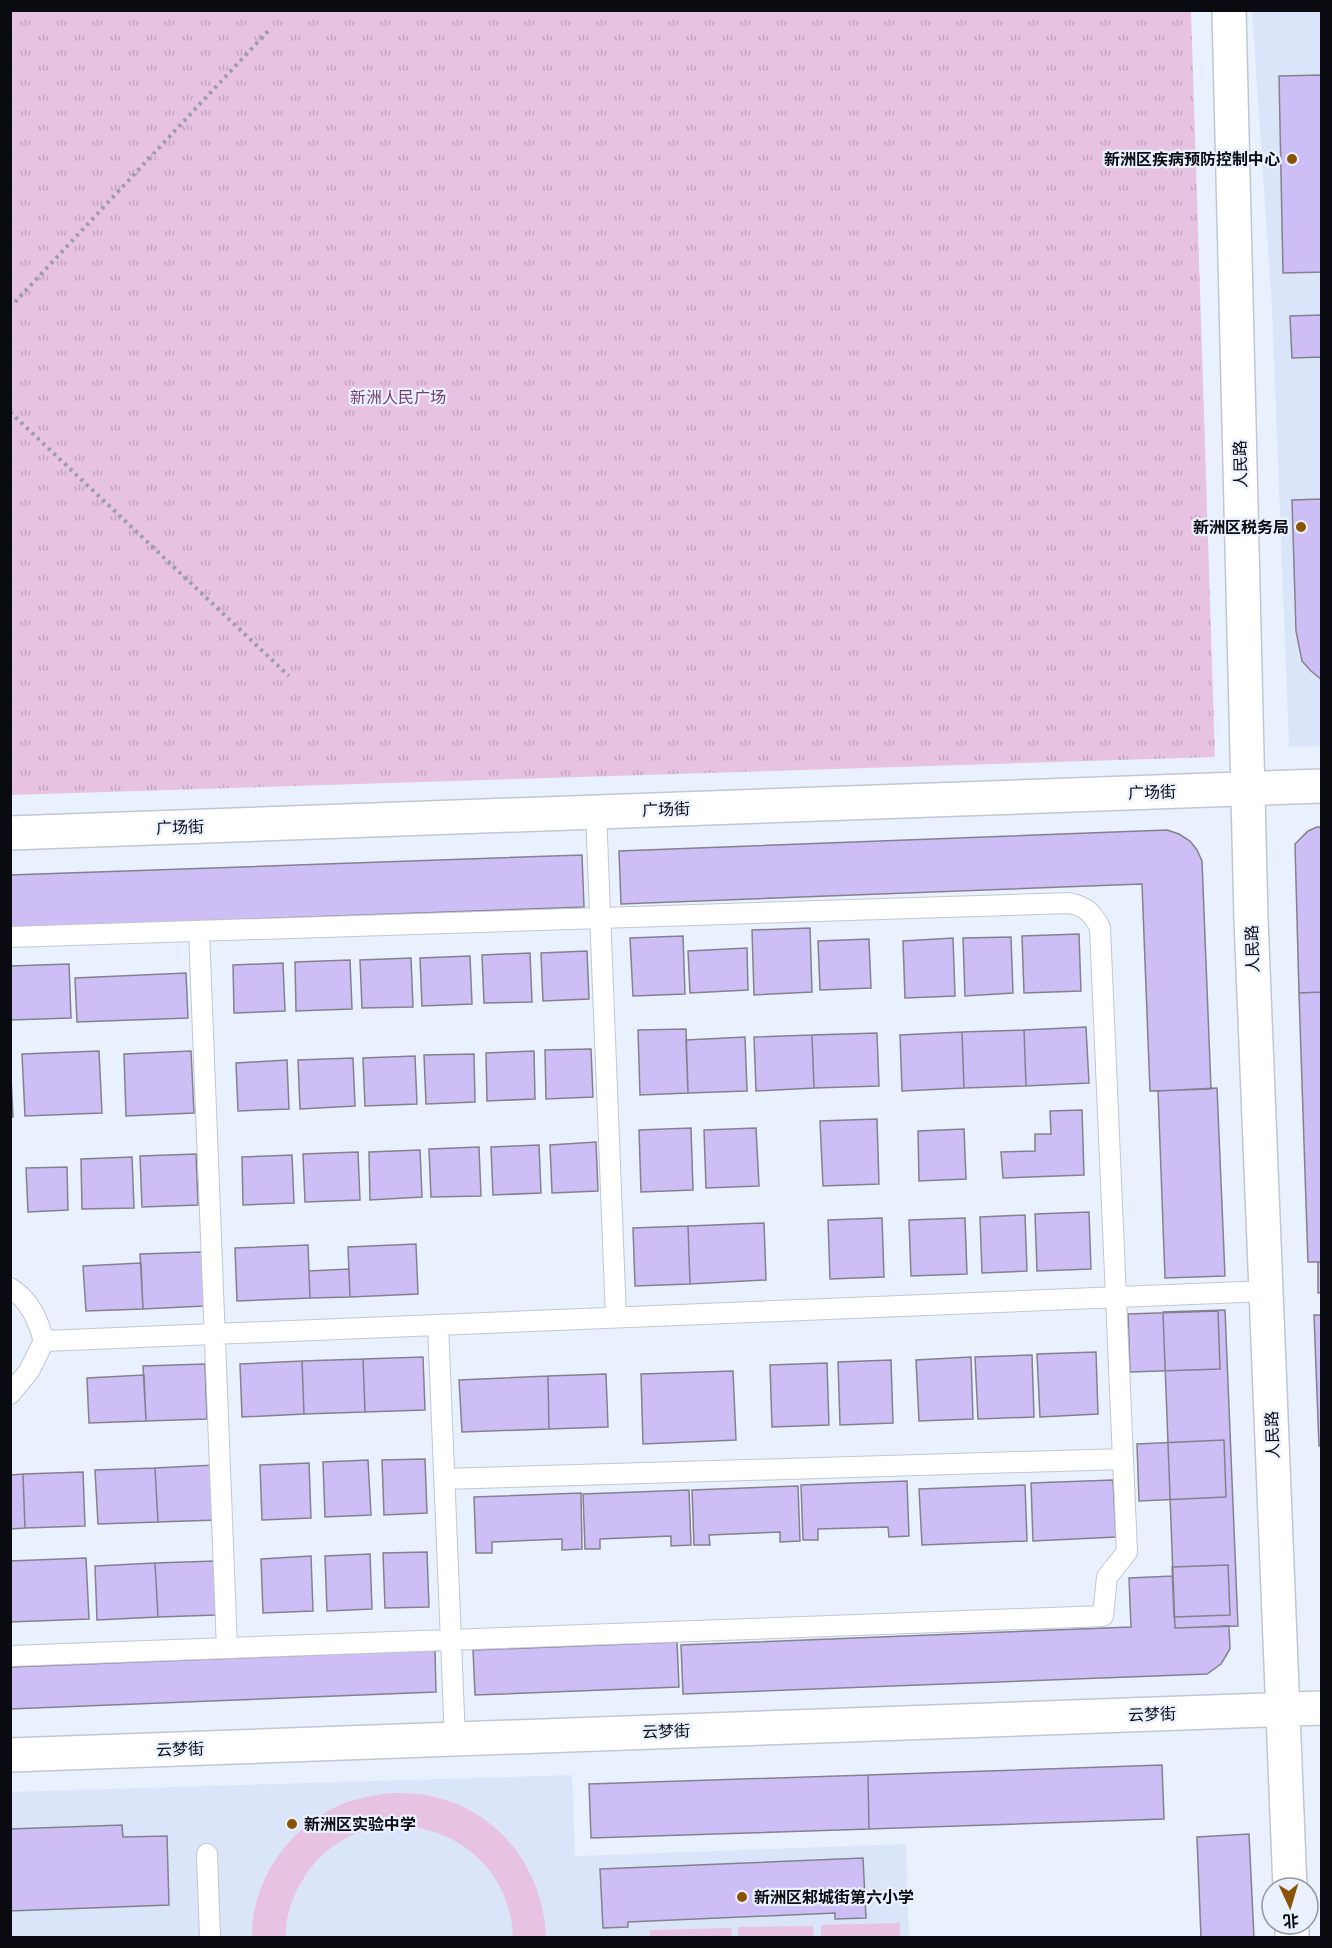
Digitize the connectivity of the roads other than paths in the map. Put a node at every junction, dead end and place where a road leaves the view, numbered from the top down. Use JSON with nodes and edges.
{"nodes":[{"id":1,"x":1228,"y":10,"type":"edge"},
{"id":2,"x":1322,"y":786,"type":"edge"},
{"id":3,"x":1248,"y":788,"type":"junction"},
{"id":4,"x":596,"y":812,"type":"junction"},
{"id":5,"x":10,"y":833,"type":"edge"},
{"id":6,"x":600,"y":918,"type":"junction"},
{"id":7,"x":200,"y":931,"type":"junction"},
{"id":8,"x":10,"y":937,"type":"edge"},
{"id":9,"x":10,"y":1288,"type":"edge"},
{"id":10,"x":1266,"y":1291,"type":"junction"},
{"id":11,"x":1116,"y":1297,"type":"junction"},
{"id":12,"x":616,"y":1317,"type":"junction"},
{"id":13,"x":438,"y":1325,"type":"junction"},
{"id":14,"x":215,"y":1334,"type":"junction"},
{"id":15,"x":44,"y":1341,"type":"junction"},
{"id":16,"x":10,"y":1394,"type":"edge"},
{"id":17,"x":1123,"y":1459,"type":"junction"},
{"id":18,"x":444,"y":1479,"type":"junction"},
{"id":19,"x":450,"y":1639,"type":"junction"},
{"id":20,"x":227,"y":1648,"type":"junction"},
{"id":21,"x":10,"y":1656,"type":"edge"},
{"id":22,"x":1322,"y":1708,"type":"edge"},
{"id":23,"x":1283,"y":1709,"type":"junction"},
{"id":24,"x":455,"y":1739,"type":"junction"},
{"id":25,"x":10,"y":1755,"type":"edge"},
{"id":26,"x":207,"y":1854,"type":"dead end"},
{"id":27,"x":1290,"y":1876,"type":"edge"},
{"id":28,"x":210,"y":1938,"type":"edge"}],
"edges":[{"from":1,"to":3,"type":"street","name":"人民路"},
{"from":2,"to":3,"type":"street","name":"广场街"},
{"from":3,"to":4,"type":"street","name":"广场街"},
{"from":3,"to":10,"type":"street","name":"人民路"},
{"from":4,"to":5,"type":"street","name":"广场街"},
{"from":4,"to":6,"type":"lane"},
{"from":6,"to":7,"type":"lane"},
{"from":6,"to":11,"type":"lane"},
{"from":6,"to":12,"type":"lane"},
{"from":7,"to":8,"type":"lane"},
{"from":7,"to":14,"type":"lane"},
{"from":9,"to":15,"type":"lane"},
{"from":10,"to":11,"type":"lane"},
{"from":10,"to":23,"type":"street","name":"人民路"},
{"from":11,"to":12,"type":"lane"},
{"from":11,"to":17,"type":"lane"},
{"from":12,"to":13,"type":"lane"},
{"from":13,"to":14,"type":"lane"},
{"from":13,"to":18,"type":"lane"},
{"from":14,"to":15,"type":"lane"},
{"from":14,"to":20,"type":"lane"},
{"from":15,"to":16,"type":"lane"},
{"from":17,"to":18,"type":"lane"},
{"from":17,"to":19,"type":"lane"},
{"from":18,"to":19,"type":"lane"},
{"from":19,"to":20,"type":"lane"},
{"from":19,"to":24,"type":"lane"},
{"from":20,"to":21,"type":"lane"},
{"from":22,"to":23,"type":"street","name":"云梦街"},
{"from":23,"to":24,"type":"street","name":"云梦街"},
{"from":23,"to":27,"type":"street","name":"人民路"},
{"from":24,"to":25,"type":"street","name":"云梦街"},
{"from":26,"to":28,"type":"lane"}]}
